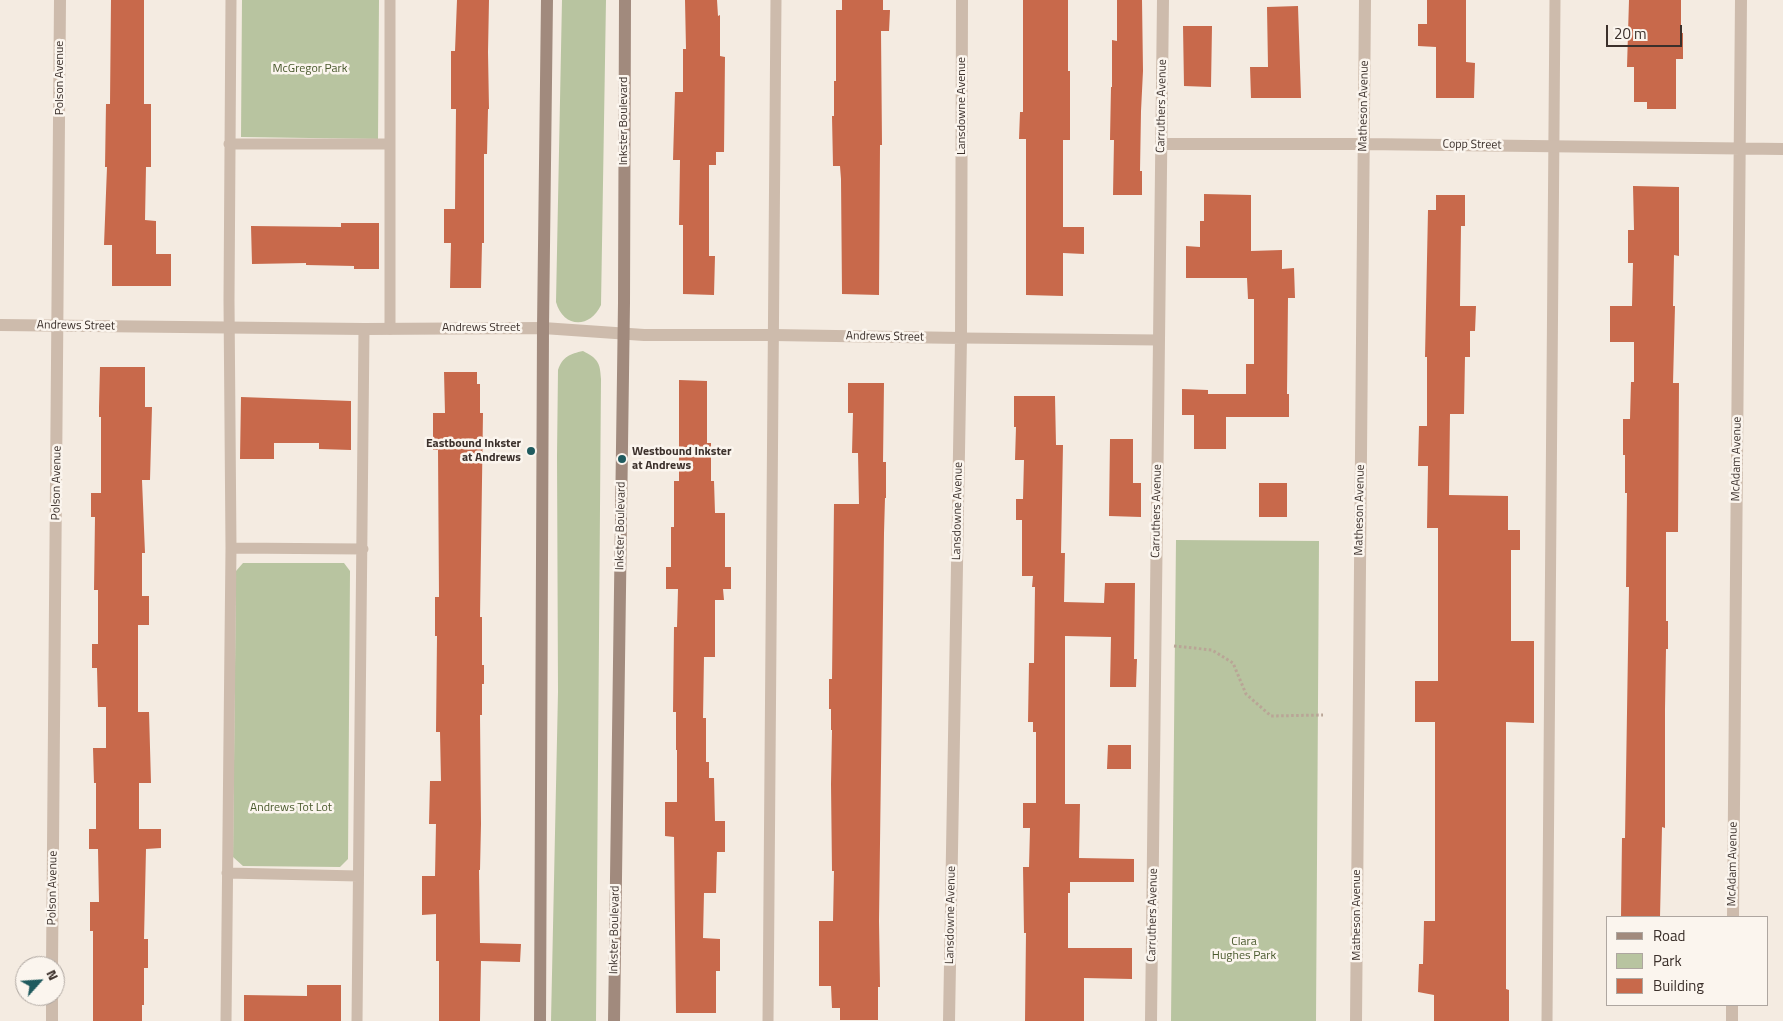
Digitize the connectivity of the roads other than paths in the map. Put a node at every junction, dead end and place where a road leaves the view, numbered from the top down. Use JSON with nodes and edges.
{"nodes":[{"id":1,"x":60,"y":0,"type":"edge"},
{"id":2,"x":231,"y":0,"type":"edge"},
{"id":3,"x":390,"y":0,"type":"edge"},
{"id":4,"x":547,"y":0,"type":"edge"},
{"id":5,"x":625,"y":0,"type":"edge"},
{"id":6,"x":776,"y":0,"type":"edge"},
{"id":7,"x":962,"y":0,"type":"edge"},
{"id":8,"x":1163,"y":0,"type":"edge"},
{"id":9,"x":1365,"y":0,"type":"edge"},
{"id":10,"x":1555,"y":0,"type":"edge"},
{"id":11,"x":1742,"y":0,"type":"edge"},
{"id":12,"x":229,"y":144,"type":"junction"},
{"id":13,"x":389,"y":144,"type":"junction"},
{"id":14,"x":1162,"y":144,"type":"junction"},
{"id":15,"x":1364,"y":144,"type":"junction"},
{"id":16,"x":1554,"y":146,"type":"junction"},
{"id":17,"x":1740,"y":148,"type":"junction"},
{"id":18,"x":1783,"y":149,"type":"edge"},
{"id":19,"x":0,"y":325,"type":"edge"},
{"id":20,"x":58,"y":326,"type":"junction"},
{"id":21,"x":229,"y":327,"type":"junction"},
{"id":22,"x":543,"y":328,"type":"junction"},
{"id":23,"x":364,"y":329,"type":"junction"},
{"id":24,"x":390,"y":329,"type":"junction"},
{"id":25,"x":623,"y":334,"type":"junction"},
{"id":26,"x":773,"y":335,"type":"junction"},
{"id":27,"x":961,"y":338,"type":"junction"},
{"id":28,"x":1159,"y":340,"type":"junction"},
{"id":29,"x":231,"y":548,"type":"junction"},
{"id":30,"x":363,"y":550,"type":"junction"},
{"id":31,"x":227,"y":873,"type":"junction"},
{"id":32,"x":358,"y":876,"type":"junction"},
{"id":33,"x":1733,"y":916,"type":"edge"},
{"id":34,"x":52,"y":956,"type":"edge"},
{"id":35,"x":52,"y":1006,"type":"edge"},
{"id":36,"x":1732,"y":1006,"type":"edge"},
{"id":37,"x":52,"y":1021,"type":"edge"},
{"id":38,"x":226,"y":1021,"type":"edge"},
{"id":39,"x":358,"y":1021,"type":"edge"},
{"id":40,"x":540,"y":1021,"type":"edge"},
{"id":41,"x":614,"y":1021,"type":"edge"},
{"id":42,"x":768,"y":1021,"type":"edge"},
{"id":43,"x":949,"y":1021,"type":"edge"},
{"id":44,"x":1151,"y":1021,"type":"edge"},
{"id":45,"x":1356,"y":1021,"type":"edge"},
{"id":46,"x":1547,"y":1021,"type":"edge"},
{"id":47,"x":1732,"y":1021,"type":"edge"}],
"edges":[{"from":1,"to":20,"type":"street","name":"Polson Avenue"},
{"from":2,"to":12,"type":"lane"},
{"from":3,"to":13,"type":"lane"},
{"from":4,"to":22,"type":"main road"},
{"from":5,"to":25,"type":"main road","name":"Inkster Boulevard"},
{"from":6,"to":26,"type":"lane"},
{"from":7,"to":27,"type":"street","name":"Lansdowne Avenue"},
{"from":8,"to":14,"type":"street","name":"Carruthers Avenue"},
{"from":9,"to":15,"type":"street","name":"Matheson Avenue"},
{"from":10,"to":16,"type":"lane"},
{"from":11,"to":17,"type":"street","name":"McAdam Avenue"},
{"from":12,"to":13,"type":"lane"},
{"from":12,"to":21,"type":"lane"},
{"from":13,"to":24,"type":"lane"},
{"from":14,"to":15,"type":"street","name":"Copp Street"},
{"from":14,"to":28,"type":"street","name":"Carruthers Avenue"},
{"from":15,"to":16,"type":"street","name":"Copp Street"},
{"from":15,"to":45,"type":"street","name":"Matheson Avenue"},
{"from":16,"to":17,"type":"street","name":"Copp Street"},
{"from":16,"to":46,"type":"lane"},
{"from":17,"to":18,"type":"street","name":"Copp Street"},
{"from":17,"to":33,"type":"street","name":"McAdam Avenue"},
{"from":19,"to":20,"type":"street","name":"Andrews Street"},
{"from":20,"to":21,"type":"street","name":"Andrews Street"},
{"from":20,"to":34,"type":"street","name":"Polson Avenue"},
{"from":21,"to":23,"type":"street","name":"Andrews Street"},
{"from":21,"to":29,"type":"lane"},
{"from":22,"to":24,"type":"street","name":"Andrews Street"},
{"from":22,"to":25,"type":"street","name":"Andrews Street"},
{"from":22,"to":40,"type":"main road"},
{"from":23,"to":24,"type":"street","name":"Andrews Street"},
{"from":23,"to":30,"type":"lane"},
{"from":25,"to":26,"type":"street","name":"Andrews Street"},
{"from":25,"to":41,"type":"main road","name":"Inkster Boulevard"},
{"from":26,"to":27,"type":"street","name":"Andrews Street"},
{"from":26,"to":42,"type":"lane"},
{"from":27,"to":28,"type":"lane"},
{"from":27,"to":43,"type":"street","name":"Lansdowne Avenue"},
{"from":28,"to":44,"type":"street","name":"Carruthers Avenue"},
{"from":29,"to":30,"type":"lane"},
{"from":29,"to":31,"type":"lane"},
{"from":30,"to":32,"type":"lane"},
{"from":31,"to":32,"type":"lane"},
{"from":31,"to":38,"type":"lane"},
{"from":32,"to":39,"type":"lane"},
{"from":35,"to":37,"type":"street"},
{"from":36,"to":47,"type":"street"}]}
